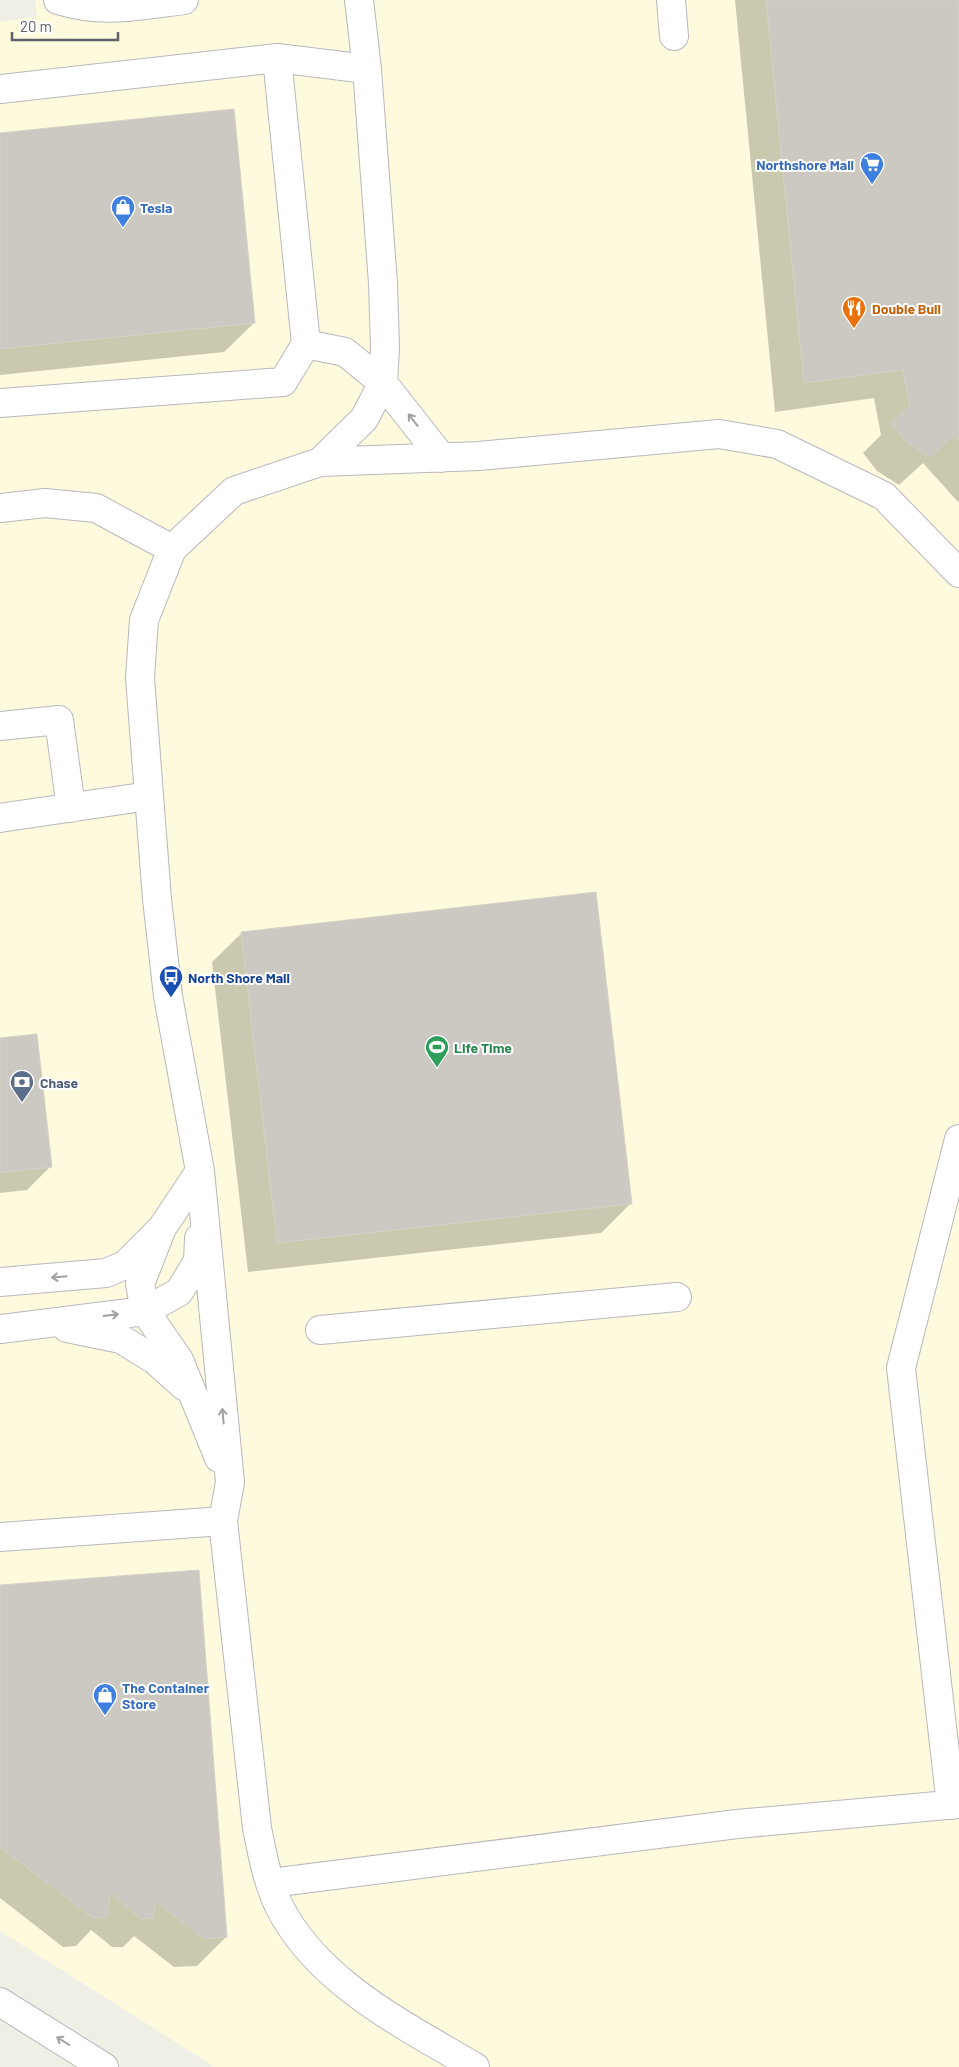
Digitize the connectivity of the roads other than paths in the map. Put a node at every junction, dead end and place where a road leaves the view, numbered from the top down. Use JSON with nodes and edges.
{"nodes":[{"id":1,"x":58,"y":0,"type":"edge"},
{"id":2,"x":184,"y":0,"type":"edge"},
{"id":3,"x":359,"y":0,"type":"edge"},
{"id":4,"x":671,"y":0,"type":"edge"},
{"id":5,"x":674,"y":36,"type":"dead end"},
{"id":6,"x":277,"y":58,"type":"junction"},
{"id":7,"x":367,"y":69,"type":"junction"},
{"id":8,"x":0,"y":89,"type":"edge"},
{"id":9,"x":306,"y":344,"type":"junction"},
{"id":10,"x":383,"y":382,"type":"junction"},
{"id":11,"x":0,"y":403,"type":"edge"},
{"id":12,"x":442,"y":458,"type":"junction"},
{"id":13,"x":320,"y":462,"type":"junction"},
{"id":14,"x":0,"y":508,"type":"edge"},
{"id":15,"x":172,"y":549,"type":"junction"},
{"id":16,"x":959,"y":573,"type":"edge"},
{"id":17,"x":0,"y":726,"type":"edge"},
{"id":18,"x":149,"y":796,"type":"junction"},
{"id":19,"x":71,"y":808,"type":"junction"},
{"id":20,"x":0,"y":818,"type":"edge"},
{"id":21,"x":959,"y":1139,"type":"edge"},
{"id":22,"x":200,"y":1171,"type":"junction"},
{"id":23,"x":162,"y":1228,"type":"junction"},
{"id":24,"x":0,"y":1282,"type":"edge"},
{"id":25,"x":677,"y":1297,"type":"dead end"},
{"id":26,"x":145,"y":1310,"type":"junction"},
{"id":27,"x":46,"y":1323,"type":"junction"},
{"id":28,"x":0,"y":1329,"type":"edge"},
{"id":29,"x":320,"y":1330,"type":"dead end"},
{"id":30,"x":192,"y":1393,"type":"junction"},
{"id":31,"x":230,"y":1482,"type":"junction"},
{"id":32,"x":223,"y":1521,"type":"junction"},
{"id":33,"x":0,"y":1537,"type":"edge"},
{"id":34,"x":955,"y":1804,"type":"edge"},
{"id":35,"x":270,"y":1883,"type":"junction"},
{"id":36,"x":0,"y":2002,"type":"edge"},
{"id":37,"x":104,"y":2067,"type":"edge"},
{"id":38,"x":475,"y":2067,"type":"edge"}],
"edges":[{"from":1,"to":2,"type":"street"},
{"from":3,"to":7,"type":"street"},
{"from":4,"to":5,"type":"street"},
{"from":6,"to":7,"type":"street"},
{"from":6,"to":8,"type":"street"},
{"from":6,"to":9,"type":"street"},
{"from":7,"to":10,"type":"street"},
{"from":9,"to":10,"type":"street"},
{"from":9,"to":11,"type":"street"},
{"from":12,"to":10,"type":"street","one_way":true},
{"from":10,"to":13,"type":"street"},
{"from":12,"to":13,"type":"street"},
{"from":12,"to":16,"type":"street"},
{"from":13,"to":15,"type":"street"},
{"from":14,"to":15,"type":"street"},
{"from":15,"to":18,"type":"street"},
{"from":17,"to":19,"type":"street"},
{"from":18,"to":19,"type":"street"},
{"from":18,"to":22,"type":"street"},
{"from":19,"to":20,"type":"street"},
{"from":21,"to":34,"type":"street"},
{"from":22,"to":23,"type":"street"},
{"from":22,"to":26,"type":"street"},
{"from":31,"to":22,"type":"street","one_way":true},
{"from":23,"to":24,"type":"street","one_way":true},
{"from":23,"to":26,"type":"street"},
{"from":25,"to":29,"type":"street"},
{"from":27,"to":26,"type":"street","one_way":true},
{"from":26,"to":30,"type":"street"},
{"from":27,"to":28,"type":"street"},
{"from":27,"to":30,"type":"street"},
{"from":30,"to":31,"type":"street"},
{"from":31,"to":32,"type":"street"},
{"from":32,"to":33,"type":"street"},
{"from":32,"to":35,"type":"street"},
{"from":34,"to":35,"type":"street"},
{"from":35,"to":38,"type":"street"},
{"from":37,"to":36,"type":"street","one_way":true}]}
